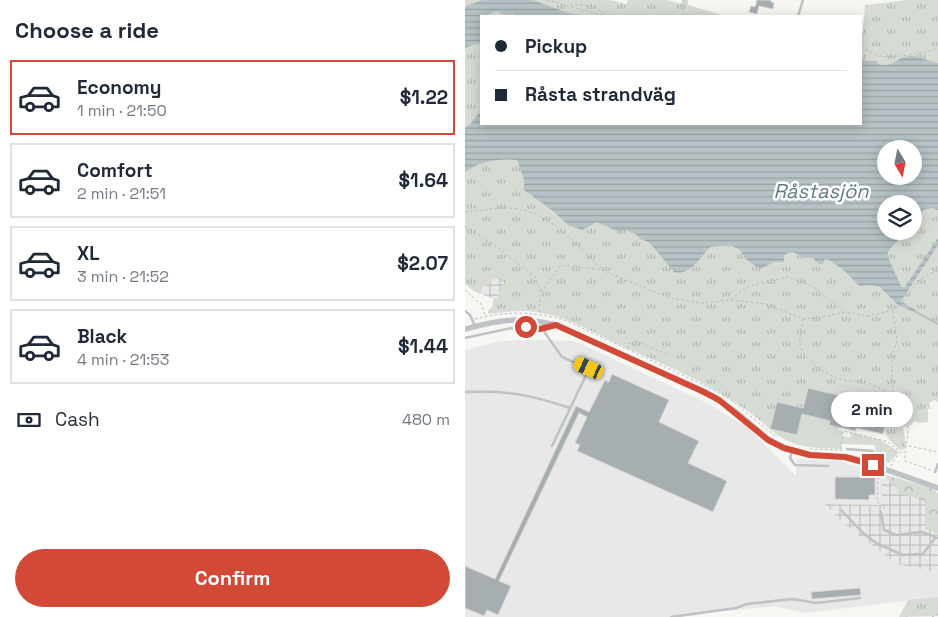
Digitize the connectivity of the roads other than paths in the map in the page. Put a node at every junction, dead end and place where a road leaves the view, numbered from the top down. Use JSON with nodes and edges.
{"nodes":[{"id":1,"x":803,"y":0,"type":"edge"},
{"id":2,"x":798,"y":15,"type":"edge"},
{"id":3,"x":465,"y":311,"type":"edge"},
{"id":4,"x":556,"y":325,"type":"junction"},
{"id":5,"x":475,"y":326,"type":"junction"},
{"id":6,"x":544,"y":328,"type":"junction"},
{"id":7,"x":465,"y":329,"type":"edge"},
{"id":8,"x":465,"y":338,"type":"edge"},
{"id":9,"x":465,"y":392,"type":"edge"},
{"id":10,"x":570,"y":408,"type":"junction"},
{"id":11,"x":552,"y":446,"type":"dead end"},
{"id":12,"x":847,"y":449,"type":"dead end"},
{"id":13,"x":792,"y":452,"type":"junction"},
{"id":14,"x":938,"y":464,"type":"edge"},
{"id":15,"x":873,"y":465,"type":"junction"},
{"id":16,"x":829,"y":466,"type":"dead end"},
{"id":17,"x":935,"y":472,"type":"road end"},
{"id":18,"x":938,"y":488,"type":"edge"},
{"id":19,"x":841,"y":510,"type":"dead end"},
{"id":20,"x":881,"y":512,"type":"dead end"},
{"id":21,"x":936,"y":538,"type":"edge"},
{"id":22,"x":860,"y":598,"type":"dead end"},
{"id":23,"x":671,"y":617,"type":"edge"}],
"edges":[{"from":1,"to":2,"type":"lane"},
{"from":3,"to":5,"type":"lane"},
{"from":4,"to":5,"type":"street"},
{"from":4,"to":6,"type":"lane"},
{"from":4,"to":13,"type":"street"},
{"from":5,"to":7,"type":"street"},
{"from":6,"to":8,"type":"lane"},
{"from":6,"to":10,"type":"lane"},
{"from":9,"to":10,"type":"lane"},
{"from":10,"to":11,"type":"lane"},
{"from":12,"to":15,"type":"lane"},
{"from":13,"to":15,"type":"street"},
{"from":13,"to":16,"type":"lane"},
{"from":14,"to":17,"type":"lane"},
{"from":15,"to":18,"type":"street"},
{"from":19,"to":21,"type":"lane"},
{"from":20,"to":21,"type":"lane"},
{"from":22,"to":23,"type":"lane"}]}
